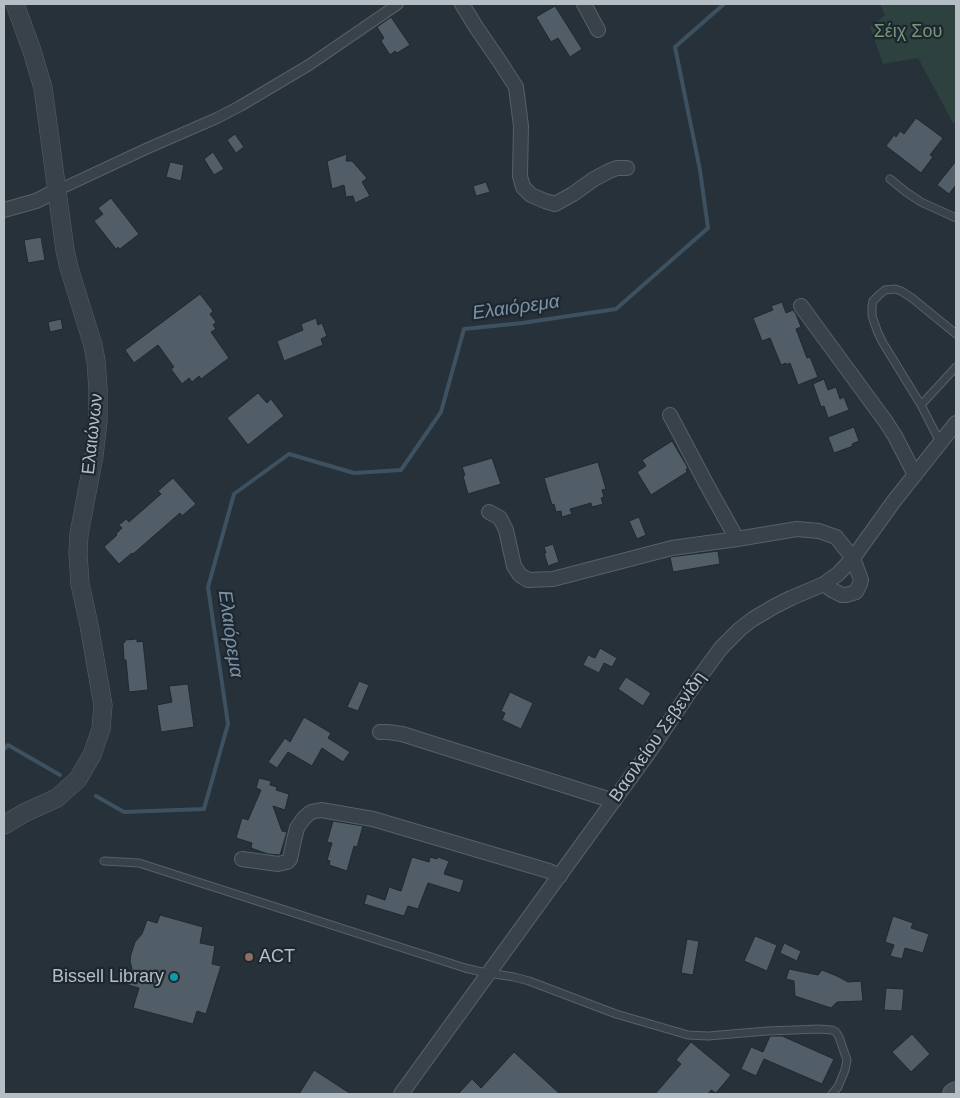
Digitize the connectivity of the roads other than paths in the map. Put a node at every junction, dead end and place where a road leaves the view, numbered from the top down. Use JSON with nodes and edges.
{"nodes":[{"id":1,"x":15,"y":4,"type":"edge"},
{"id":2,"x":398,"y":4,"type":"edge"},
{"id":3,"x":462,"y":4,"type":"edge"},
{"id":4,"x":584,"y":4,"type":"edge"},
{"id":5,"x":598,"y":30,"type":"dead end"},
{"id":6,"x":627,"y":168,"type":"dead end"},
{"id":7,"x":890,"y":179,"type":"dead end"},
{"id":8,"x":56,"y":191,"type":"junction"},
{"id":9,"x":4,"y":210,"type":"edge"},
{"id":10,"x":956,"y":218,"type":"edge"},
{"id":11,"x":801,"y":306,"type":"dead end"},
{"id":12,"x":956,"y":334,"type":"edge"},
{"id":13,"x":956,"y":367,"type":"edge"},
{"id":14,"x":921,"y":405,"type":"junction"},
{"id":15,"x":670,"y":415,"type":"dead end"},
{"id":16,"x":956,"y":424,"type":"edge"},
{"id":17,"x":941,"y":444,"type":"junction"},
{"id":18,"x":916,"y":475,"type":"junction"},
{"id":19,"x":489,"y":512,"type":"dead end"},
{"id":20,"x":737,"y":539,"type":"junction"},
{"id":21,"x":853,"y":558,"type":"junction"},
{"id":22,"x":824,"y":584,"type":"junction"},
{"id":23,"x":380,"y":732,"type":"dead end"},
{"id":24,"x":614,"y":801,"type":"junction"},
{"id":25,"x":4,"y":825,"type":"edge"},
{"id":26,"x":242,"y":859,"type":"dead end"},
{"id":27,"x":104,"y":861,"type":"dead end"},
{"id":28,"x":560,"y":876,"type":"junction"},
{"id":29,"x":490,"y":973,"type":"junction"},
{"id":30,"x":401,"y":1094,"type":"edge"},
{"id":31,"x":832,"y":1094,"type":"edge"}],
"edges":[{"from":1,"to":8,"type":"street","name":"Ελαιώνων"},
{"from":2,"to":8,"type":"street"},
{"from":3,"to":6,"type":"street"},
{"from":4,"to":5,"type":"street"},
{"from":7,"to":10,"type":"lane"},
{"from":8,"to":9,"type":"street"},
{"from":8,"to":25,"type":"street","name":"Ελαιώνων"},
{"from":11,"to":18,"type":"street"},
{"from":12,"to":14,"type":"lane"},
{"from":13,"to":14,"type":"lane"},
{"from":14,"to":17,"type":"lane"},
{"from":15,"to":20,"type":"street"},
{"from":16,"to":17,"type":"street","name":"Βασιλείου Σεβενίδη"},
{"from":17,"to":18,"type":"street","name":"Βασιλείου Σεβενίδη"},
{"from":18,"to":21,"type":"street","name":"Βασιλείου Σεβενίδη"},
{"from":19,"to":20,"type":"street"},
{"from":20,"to":21,"type":"street"},
{"from":21,"to":22,"type":"street","name":"Βασιλείου Σεβενίδη"},
{"from":21,"to":22,"type":"street"},
{"from":22,"to":24,"type":"street","name":"Βασιλείου Σεβενίδη"},
{"from":23,"to":24,"type":"street"},
{"from":24,"to":28,"type":"street","name":"Βασιλείου Σεβενίδη"},
{"from":26,"to":28,"type":"street"},
{"from":27,"to":29,"type":"lane"},
{"from":28,"to":29,"type":"street","name":"Βασιλείου Σεβενίδη"},
{"from":29,"to":30,"type":"street","name":"Βασιλείου Σεβενίδη"},
{"from":29,"to":31,"type":"lane"}]}
